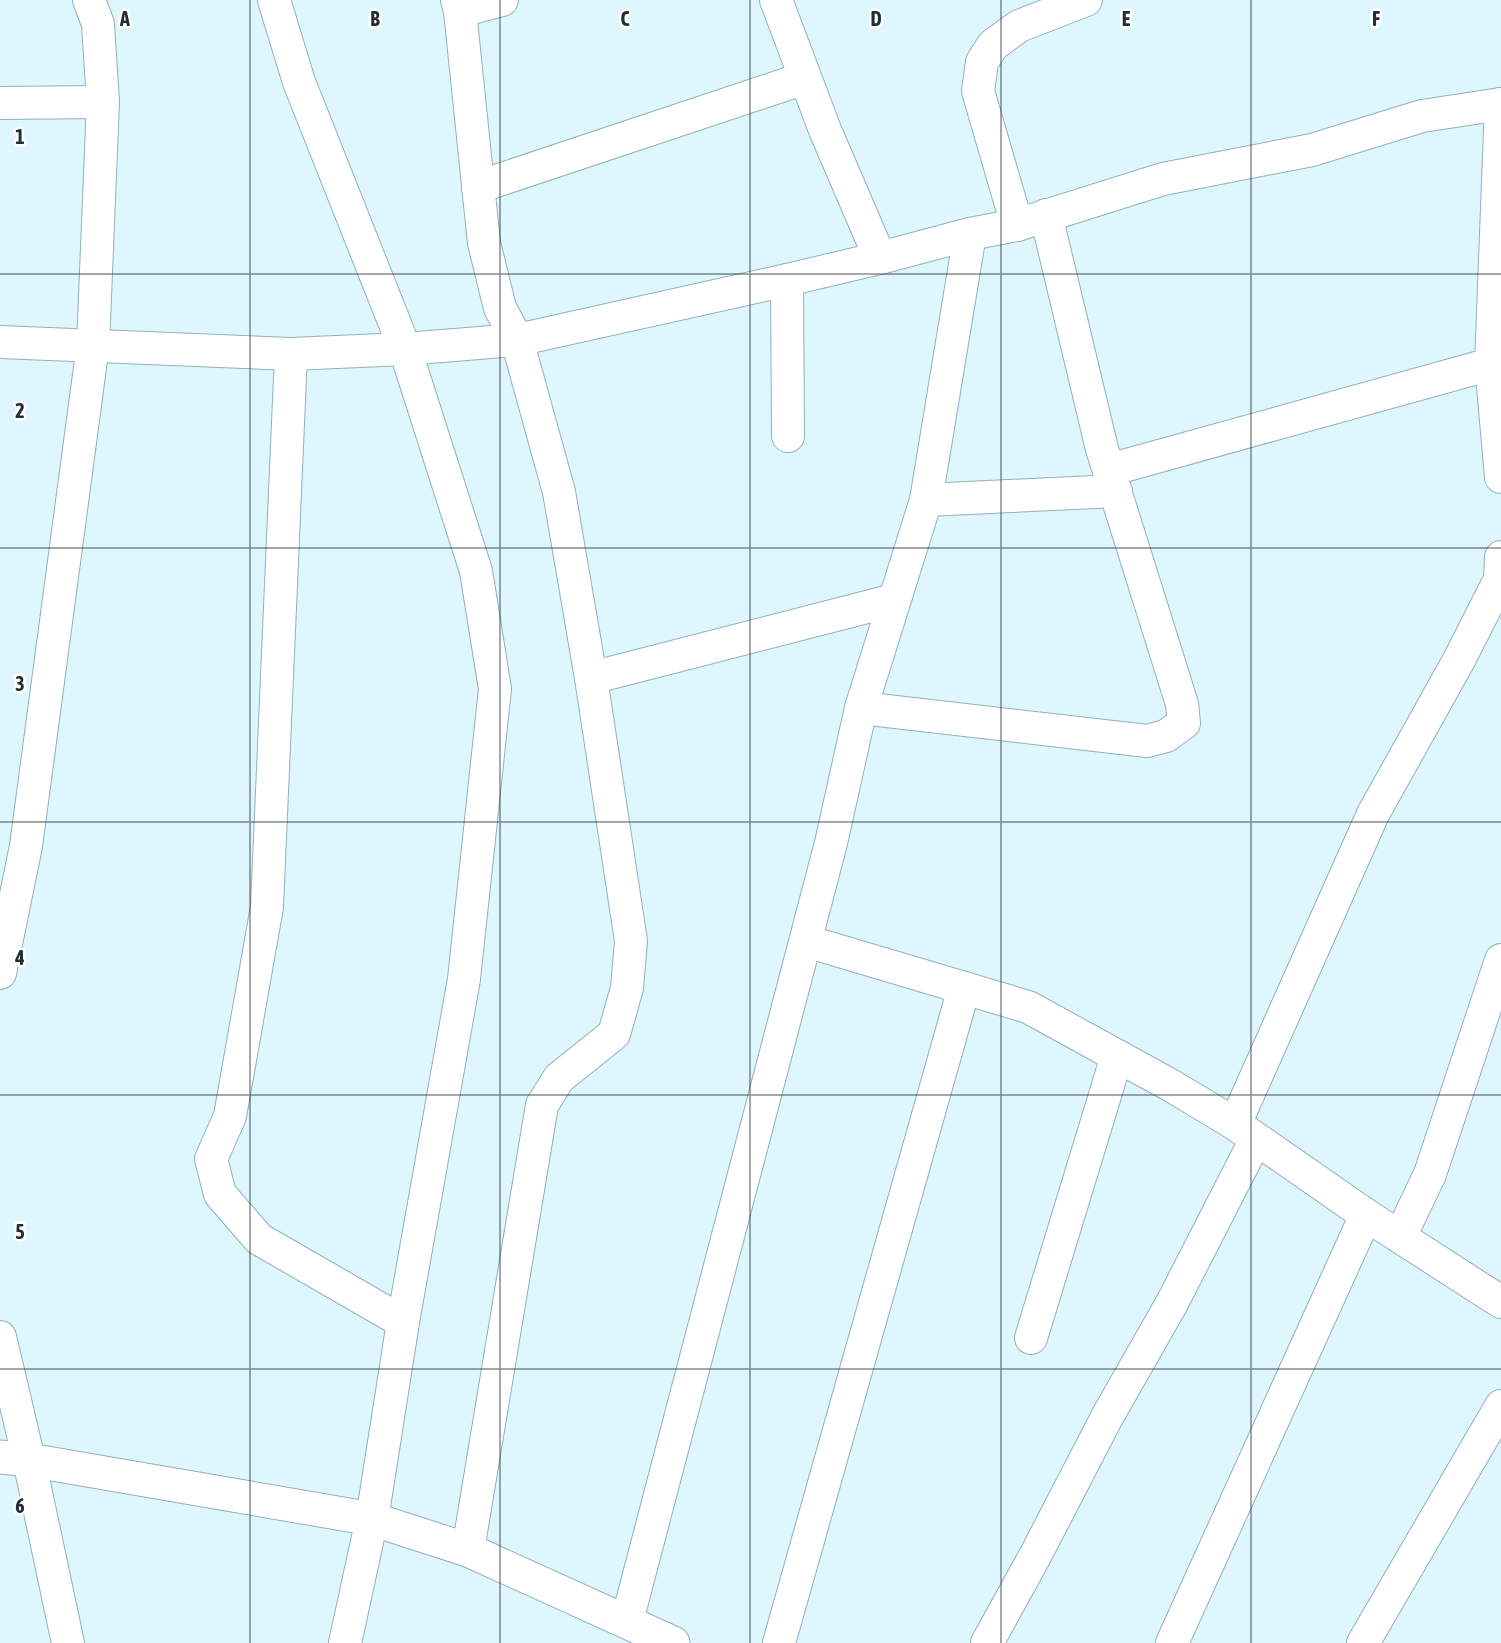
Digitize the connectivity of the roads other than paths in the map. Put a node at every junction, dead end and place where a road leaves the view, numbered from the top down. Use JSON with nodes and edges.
{"nodes":[{"id":1,"x":89,"y":0,"type":"edge"},
{"id":2,"x":274,"y":0,"type":"edge"},
{"id":3,"x":502,"y":0,"type":"edge"},
{"id":4,"x":776,"y":0,"type":"edge"},
{"id":5,"x":1086,"y":0,"type":"edge"},
{"id":6,"x":459,"y":5,"type":"edge"},
{"id":7,"x":805,"y":78,"type":"junction"},
{"id":8,"x":103,"y":102,"type":"junction"},
{"id":9,"x":0,"y":103,"type":"edge"},
{"id":10,"x":1501,"y":104,"type":"edge"},
{"id":11,"x":478,"y":188,"type":"junction"},
{"id":12,"x":1046,"y":215,"type":"junction"},
{"id":13,"x":1017,"y":225,"type":"junction"},
{"id":14,"x":970,"y":234,"type":"junction"},
{"id":15,"x":880,"y":258,"type":"junction"},
{"id":16,"x":787,"y":280,"type":"junction"},
{"id":17,"x":1497,"y":309,"type":"edge"},
{"id":18,"x":517,"y":340,"type":"junction"},
{"id":19,"x":0,"y":342,"type":"edge"},
{"id":20,"x":93,"y":345,"type":"junction"},
{"id":21,"x":405,"y":349,"type":"junction"},
{"id":22,"x":291,"y":354,"type":"junction"},
{"id":23,"x":1491,"y":364,"type":"junction"},
{"id":24,"x":789,"y":436,"type":"dead end"},
{"id":25,"x":1501,"y":477,"type":"edge"},
{"id":26,"x":1112,"y":480,"type":"junction"},
{"id":27,"x":926,"y":500,"type":"junction"},
{"id":28,"x":1501,"y":558,"type":"edge"},
{"id":29,"x":894,"y":600,"type":"junction"},
{"id":30,"x":591,"y":678,"type":"junction"},
{"id":31,"x":861,"y":708,"type":"junction"},
{"id":32,"x":806,"y":941,"type":"junction"},
{"id":33,"x":1501,"y":960,"type":"edge"},
{"id":34,"x":0,"y":973,"type":"edge"},
{"id":35,"x":964,"y":988,"type":"junction"},
{"id":36,"x":1117,"y":1056,"type":"junction"},
{"id":37,"x":1246,"y":1131,"type":"junction"},
{"id":38,"x":1366,"y":1215,"type":"junction"},
{"id":39,"x":1400,"y":1237,"type":"junction"},
{"id":40,"x":1501,"y":1302,"type":"edge"},
{"id":41,"x":403,"y":1322,"type":"junction"},
{"id":42,"x":0,"y":1337,"type":"edge"},
{"id":43,"x":1031,"y":1338,"type":"dead end"},
{"id":44,"x":1501,"y":1406,"type":"edge"},
{"id":45,"x":15,"y":1459,"type":"edge"},
{"id":46,"x":372,"y":1519,"type":"junction"},
{"id":47,"x":468,"y":1550,"type":"junction"},
{"id":48,"x":627,"y":1621,"type":"junction"},
{"id":49,"x":68,"y":1643,"type":"edge"},
{"id":50,"x":345,"y":1643,"type":"edge"},
{"id":51,"x":673,"y":1643,"type":"edge"},
{"id":52,"x":779,"y":1643,"type":"edge"},
{"id":53,"x":987,"y":1643,"type":"edge"},
{"id":54,"x":1172,"y":1643,"type":"edge"},
{"id":55,"x":1363,"y":1643,"type":"edge"}],
"edges":[{"from":1,"to":8,"type":"street"},
{"from":2,"to":21,"type":"street"},
{"from":3,"to":6,"type":"street"},
{"from":4,"to":7,"type":"street"},
{"from":5,"to":13,"type":"street"},
{"from":6,"to":11,"type":"street"},
{"from":7,"to":11,"type":"street"},
{"from":7,"to":15,"type":"street"},
{"from":8,"to":9,"type":"street"},
{"from":8,"to":20,"type":"street"},
{"from":10,"to":12,"type":"street"},
{"from":10,"to":17,"type":"street"},
{"from":11,"to":18,"type":"street"},
{"from":12,"to":13,"type":"street"},
{"from":12,"to":26,"type":"street"},
{"from":13,"to":14,"type":"street"},
{"from":14,"to":15,"type":"street"},
{"from":14,"to":27,"type":"street"},
{"from":15,"to":16,"type":"street"},
{"from":16,"to":18,"type":"street"},
{"from":16,"to":24,"type":"street"},
{"from":17,"to":23,"type":"street"},
{"from":18,"to":21,"type":"street"},
{"from":18,"to":30,"type":"street"},
{"from":19,"to":20,"type":"street"},
{"from":20,"to":22,"type":"street"},
{"from":20,"to":34,"type":"street"},
{"from":21,"to":22,"type":"street"},
{"from":21,"to":41,"type":"street"},
{"from":22,"to":41,"type":"street"},
{"from":23,"to":25,"type":"street"},
{"from":23,"to":26,"type":"street"},
{"from":26,"to":27,"type":"street"},
{"from":26,"to":31,"type":"street"},
{"from":27,"to":29,"type":"street"},
{"from":28,"to":37,"type":"street"},
{"from":29,"to":30,"type":"street"},
{"from":29,"to":31,"type":"street"},
{"from":30,"to":47,"type":"street"},
{"from":31,"to":32,"type":"street"},
{"from":32,"to":35,"type":"street"},
{"from":32,"to":48,"type":"street"},
{"from":33,"to":39,"type":"street"},
{"from":35,"to":36,"type":"street"},
{"from":35,"to":52,"type":"street"},
{"from":36,"to":37,"type":"street"},
{"from":36,"to":43,"type":"street"},
{"from":37,"to":38,"type":"street"},
{"from":37,"to":53,"type":"street"},
{"from":38,"to":39,"type":"street"},
{"from":38,"to":54,"type":"street"},
{"from":39,"to":40,"type":"street"},
{"from":41,"to":46,"type":"street"},
{"from":42,"to":45,"type":"street"},
{"from":44,"to":55,"type":"street"},
{"from":45,"to":46,"type":"street"},
{"from":45,"to":49,"type":"street"},
{"from":46,"to":47,"type":"street"},
{"from":46,"to":50,"type":"street"},
{"from":47,"to":48,"type":"street"},
{"from":48,"to":51,"type":"street"}]}
